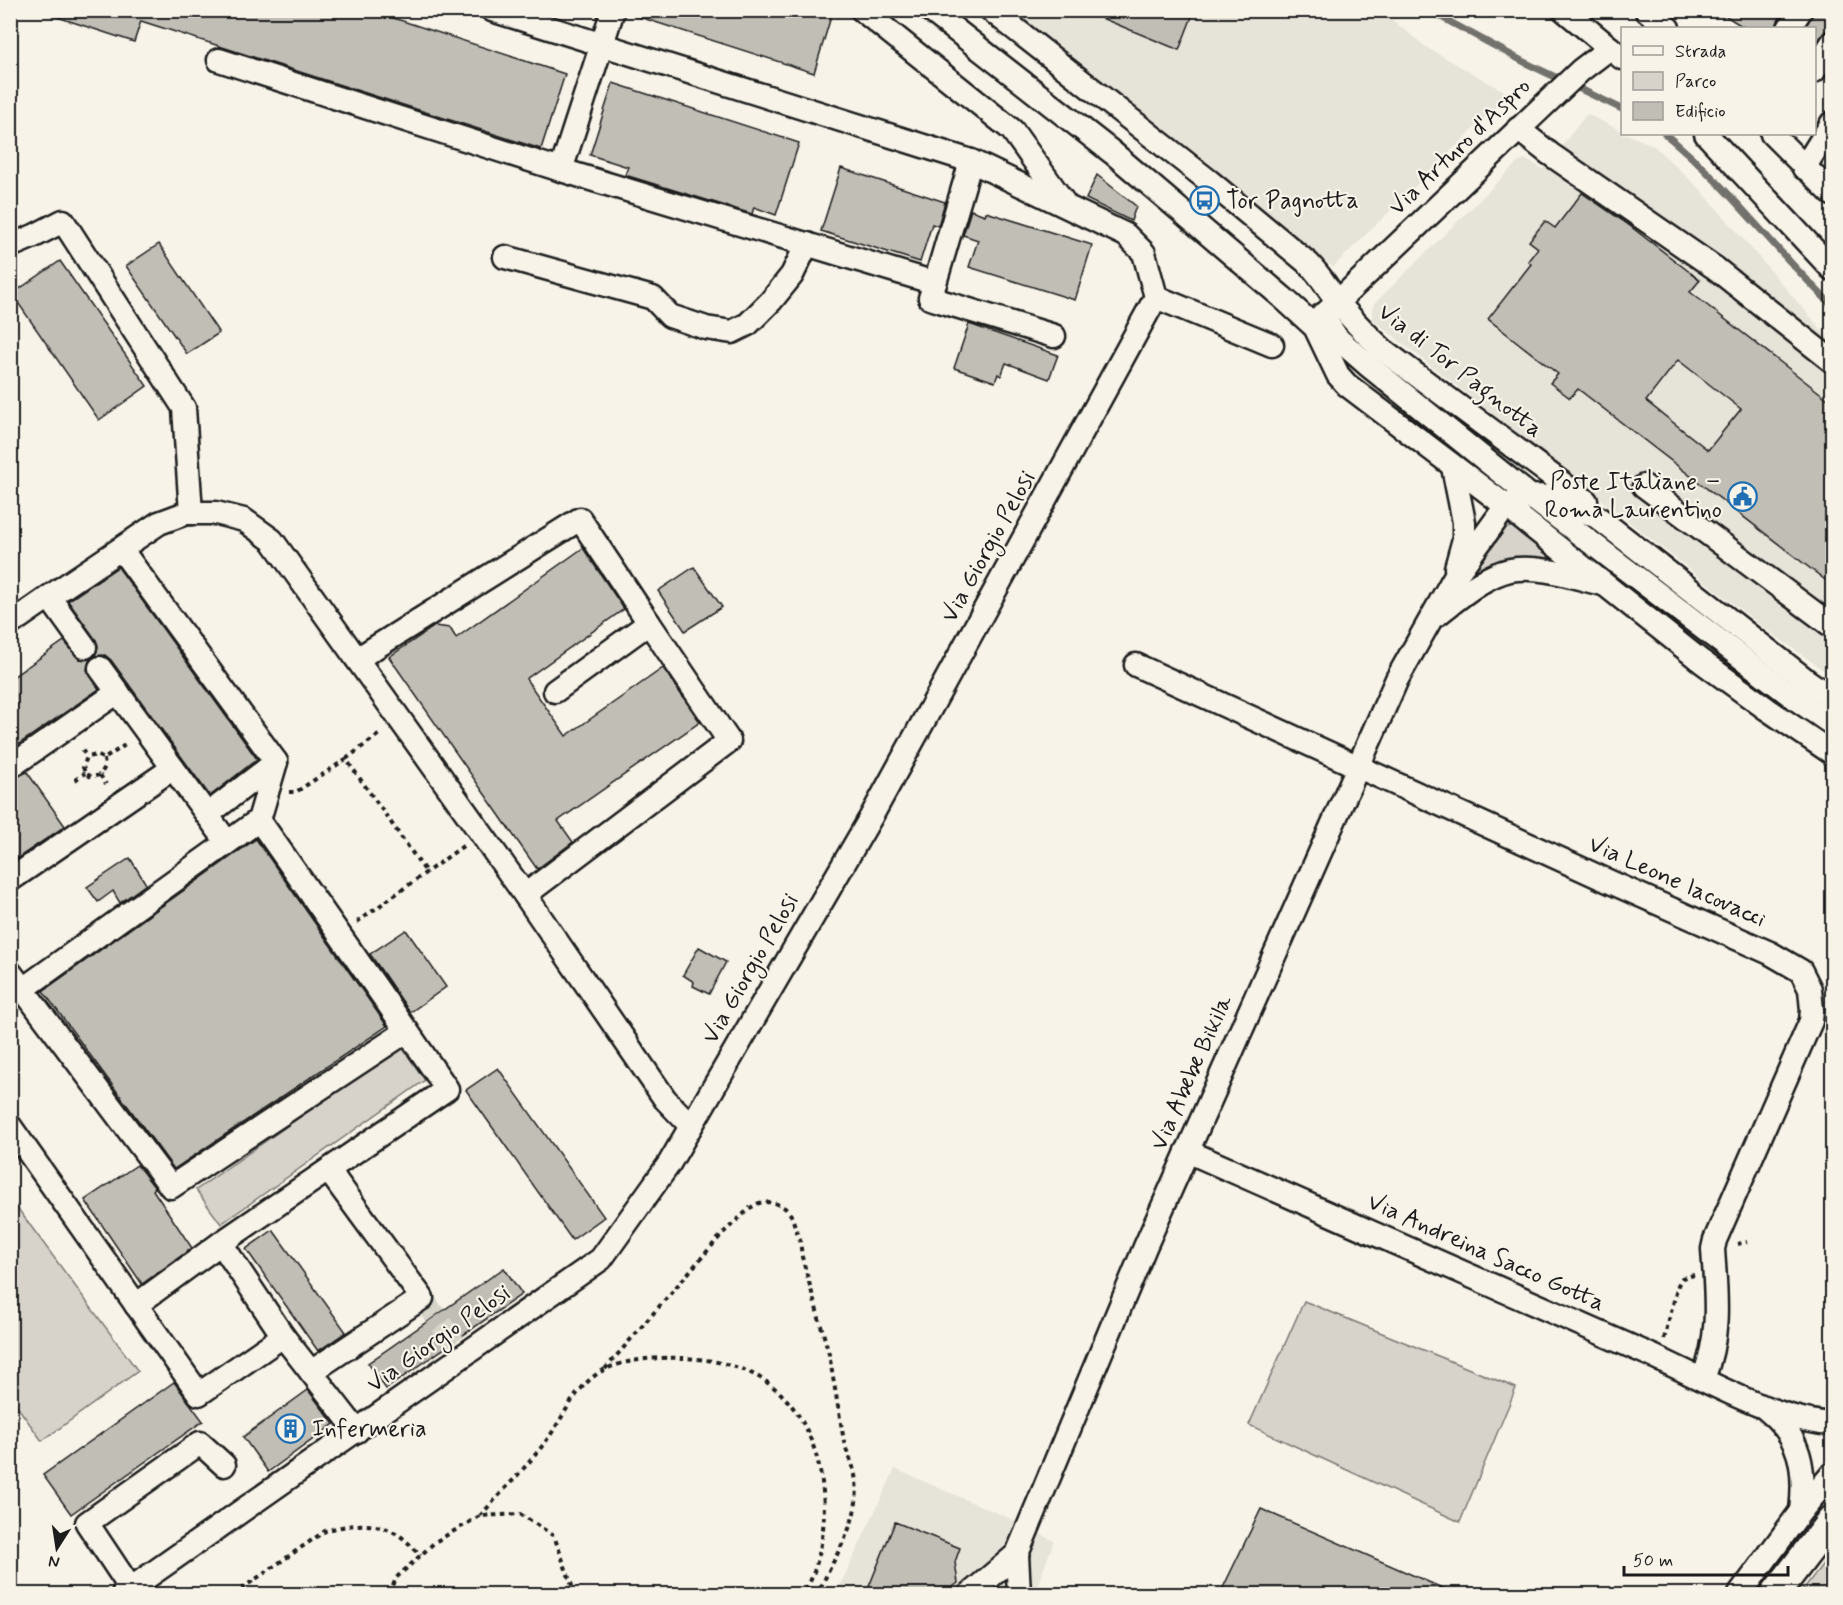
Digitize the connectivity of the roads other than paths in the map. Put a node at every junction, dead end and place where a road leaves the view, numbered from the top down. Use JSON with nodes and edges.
{"nodes":[{"id":1,"x":492,"y":10,"type":"edge"},
{"id":2,"x":613,"y":10,"type":"edge"},
{"id":3,"x":862,"y":10,"type":"edge"},
{"id":4,"x":930,"y":10,"type":"edge"},
{"id":5,"x":953,"y":10,"type":"edge"},
{"id":6,"x":991,"y":10,"type":"edge"},
{"id":7,"x":1564,"y":10,"type":"edge"},
{"id":8,"x":1646,"y":10,"type":"edge"},
{"id":9,"x":1801,"y":10,"type":"edge"},
{"id":10,"x":1667,"y":27,"type":"edge"},
{"id":11,"x":1790,"y":27,"type":"edge"},
{"id":12,"x":1833,"y":43,"type":"edge"},
{"id":13,"x":602,"y":45,"type":"junction"},
{"id":14,"x":1616,"y":53,"type":"edge"},
{"id":15,"x":219,"y":60,"type":"dead end"},
{"id":16,"x":1816,"y":68,"type":"edge"},
{"id":17,"x":1833,"y":123,"type":"edge"},
{"id":18,"x":1518,"y":129,"type":"junction"},
{"id":19,"x":1707,"y":135,"type":"edge"},
{"id":20,"x":1773,"y":135,"type":"edge"},
{"id":21,"x":971,"y":161,"type":"junction"},
{"id":22,"x":1804,"y":168,"type":"junction"},
{"id":23,"x":561,"y":170,"type":"junction"},
{"id":24,"x":1833,"y":194,"type":"edge"},
{"id":25,"x":1065,"y":205,"type":"junction"},
{"id":26,"x":807,"y":243,"type":"junction"},
{"id":27,"x":10,"y":246,"type":"edge"},
{"id":28,"x":505,"y":257,"type":"dead end"},
{"id":29,"x":1833,"y":269,"type":"edge"},
{"id":30,"x":935,"y":283,"type":"junction"},
{"id":31,"x":1156,"y":297,"type":"junction"},
{"id":32,"x":1325,"y":315,"type":"junction"},
{"id":33,"x":1054,"y":336,"type":"dead end"},
{"id":34,"x":1272,"y":345,"type":"dead end"},
{"id":35,"x":1833,"y":361,"type":"edge"},
{"id":36,"x":1453,"y":467,"type":"junction"},
{"id":37,"x":1644,"y":486,"type":"dead end"},
{"id":38,"x":1530,"y":496,"type":"junction"},
{"id":39,"x":1506,"y":506,"type":"junction"},
{"id":40,"x":191,"y":513,"type":"junction"},
{"id":41,"x":1597,"y":517,"type":"junction"},
{"id":42,"x":121,"y":549,"type":"junction"},
{"id":43,"x":1454,"y":578,"type":"junction"},
{"id":44,"x":1605,"y":585,"type":"junction"},
{"id":45,"x":49,"y":597,"type":"junction"},
{"id":46,"x":1430,"y":620,"type":"junction"},
{"id":47,"x":649,"y":623,"type":"junction"},
{"id":48,"x":10,"y":624,"type":"edge"},
{"id":49,"x":1833,"y":626,"type":"edge"},
{"id":50,"x":85,"y":647,"type":"dead end"},
{"id":51,"x":357,"y":659,"type":"junction"},
{"id":52,"x":1136,"y":665,"type":"dead end"},
{"id":53,"x":100,"y":668,"type":"dead end"},
{"id":54,"x":555,"y":691,"type":"dead end"},
{"id":55,"x":118,"y":692,"type":"junction"},
{"id":56,"x":1833,"y":698,"type":"edge"},
{"id":57,"x":1833,"y":724,"type":"edge"},
{"id":58,"x":1833,"y":753,"type":"edge"},
{"id":59,"x":276,"y":762,"type":"junction"},
{"id":60,"x":1357,"y":766,"type":"junction"},
{"id":61,"x":10,"y":767,"type":"edge"},
{"id":62,"x":173,"y":768,"type":"junction"},
{"id":63,"x":207,"y":815,"type":"junction"},
{"id":64,"x":258,"y":820,"type":"junction"},
{"id":65,"x":227,"y":842,"type":"junction"},
{"id":66,"x":10,"y":880,"type":"edge"},
{"id":67,"x":525,"y":895,"type":"junction"},
{"id":68,"x":17,"y":981,"type":"edge"},
{"id":69,"x":407,"y":1031,"type":"junction"},
{"id":70,"x":10,"y":1126,"type":"edge"},
{"id":71,"x":691,"y":1126,"type":"junction"},
{"id":72,"x":1187,"y":1151,"type":"junction"},
{"id":73,"x":329,"y":1171,"type":"junction"},
{"id":74,"x":221,"y":1243,"type":"junction"},
{"id":75,"x":136,"y":1305,"type":"junction"},
{"id":76,"x":285,"y":1339,"type":"junction"},
{"id":77,"x":311,"y":1372,"type":"junction"},
{"id":78,"x":1703,"y":1379,"type":"junction"},
{"id":79,"x":1762,"y":1407,"type":"junction"},
{"id":80,"x":1833,"y":1424,"type":"edge"},
{"id":81,"x":357,"y":1431,"type":"junction"},
{"id":82,"x":224,"y":1465,"type":"dead end"},
{"id":83,"x":1833,"y":1474,"type":"edge"},
{"id":84,"x":1801,"y":1511,"type":"junction"},
{"id":85,"x":1833,"y":1520,"type":"edge"},
{"id":86,"x":1017,"y":1554,"type":"junction"},
{"id":87,"x":127,"y":1592,"type":"edge"},
{"id":88,"x":970,"y":1594,"type":"edge"},
{"id":89,"x":1019,"y":1594,"type":"edge"},
{"id":90,"x":1740,"y":1594,"type":"edge"},
{"id":91,"x":1775,"y":1594,"type":"edge"}],
"edges":[{"from":1,"to":13,"type":"street"},
{"from":2,"to":13,"type":"street"},
{"from":3,"to":25,"type":"street"},
{"from":4,"to":32,"type":"street","name":"Via di Tor Pagnotta"},
{"from":5,"to":32,"type":"street","name":"Via di Tor Pagnotta"},
{"from":6,"to":32,"type":"street","name":"Via di Tor Pagnotta"},
{"from":7,"to":14,"type":"street"},
{"from":8,"to":10,"type":"street"},
{"from":9,"to":11,"type":"street"},
{"from":12,"to":16,"type":"street"},
{"from":13,"to":21,"type":"street"},
{"from":13,"to":23,"type":"street"},
{"from":14,"to":18,"type":"street","name":"Via Arturo d'Aspro"},
{"from":15,"to":23,"type":"street"},
{"from":17,"to":22,"type":"street"},
{"from":18,"to":32,"type":"street","name":"Via Arturo d'Aspro"},
{"from":18,"to":35,"type":"street"},
{"from":19,"to":29,"type":"street"},
{"from":20,"to":22,"type":"street"},
{"from":21,"to":25,"type":"street"},
{"from":21,"to":30,"type":"street"},
{"from":22,"to":24,"type":"street"},
{"from":23,"to":26,"type":"street"},
{"from":25,"to":31,"type":"street"},
{"from":26,"to":28,"type":"street"},
{"from":26,"to":30,"type":"street"},
{"from":27,"to":40,"type":"street"},
{"from":30,"to":33,"type":"street"},
{"from":31,"to":34,"type":"street"},
{"from":31,"to":71,"type":"street","name":"Via Giorgio Pelosi"},
{"from":32,"to":36,"type":"street","name":"Via di Tor Pagnotta"},
{"from":32,"to":38,"type":"street","name":"Via di Tor Pagnotta"},
{"from":32,"to":41,"type":"street","name":"Via di Tor Pagnotta"},
{"from":36,"to":39,"type":"street","name":"Via di Tor Pagnotta"},
{"from":36,"to":43,"type":"street","name":"Via Abebe Bikila"},
{"from":37,"to":49,"type":"street"},
{"from":38,"to":39,"type":"street","name":"Via di Tor Pagnotta"},
{"from":38,"to":41,"type":"street","name":"Via di Tor Pagnotta"},
{"from":38,"to":57,"type":"street","name":"Via di Tor Pagnotta"},
{"from":39,"to":43,"type":"street","name":"Via Abebe Bikila"},
{"from":39,"to":44,"type":"street","name":"Via di Tor Pagnotta"},
{"from":40,"to":42,"type":"street"},
{"from":40,"to":51,"type":"street"},
{"from":41,"to":56,"type":"street","name":"Via di Tor Pagnotta"},
{"from":42,"to":45,"type":"street"},
{"from":42,"to":59,"type":"street"},
{"from":43,"to":46,"type":"street","name":"Via Abebe Bikila"},
{"from":44,"to":46,"type":"street","name":"Via Abebe Bikila"},
{"from":44,"to":58,"type":"street","name":"Via di Tor Pagnotta"},
{"from":45,"to":48,"type":"street"},
{"from":45,"to":50,"type":"street"},
{"from":46,"to":60,"type":"street","name":"Via Abebe Bikila"},
{"from":47,"to":51,"type":"street"},
{"from":47,"to":54,"type":"street"},
{"from":47,"to":67,"type":"street"},
{"from":51,"to":67,"type":"street"},
{"from":52,"to":60,"type":"street","name":"Via Leone Iacovacci"},
{"from":53,"to":55,"type":"street"},
{"from":55,"to":61,"type":"street"},
{"from":55,"to":62,"type":"street"},
{"from":59,"to":63,"type":"street"},
{"from":59,"to":64,"type":"street"},
{"from":60,"to":72,"type":"street","name":"Via Abebe Bikila"},
{"from":60,"to":78,"type":"street","name":"Via Leone Iacovacci"},
{"from":62,"to":63,"type":"street"},
{"from":62,"to":66,"type":"street"},
{"from":63,"to":65,"type":"street"},
{"from":64,"to":65,"type":"street"},
{"from":64,"to":69,"type":"street"},
{"from":65,"to":68,"type":"street"},
{"from":67,"to":71,"type":"street"},
{"from":68,"to":69,"type":"street"},
{"from":69,"to":73,"type":"street"},
{"from":70,"to":75,"type":"street"},
{"from":71,"to":81,"type":"street","name":"Via Giorgio Pelosi"},
{"from":72,"to":78,"type":"street","name":"Via Andreina Sacco Gotta"},
{"from":72,"to":86,"type":"street","name":"Via Abebe Bikila"},
{"from":73,"to":74,"type":"street"},
{"from":73,"to":77,"type":"street"},
{"from":74,"to":75,"type":"street"},
{"from":74,"to":76,"type":"street"},
{"from":75,"to":76,"type":"street"},
{"from":76,"to":77,"type":"street"},
{"from":77,"to":81,"type":"street"},
{"from":78,"to":79,"type":"street","name":"Via Andreina Sacco Gotta"},
{"from":79,"to":80,"type":"street"},
{"from":79,"to":84,"type":"street"},
{"from":81,"to":87,"type":"street","name":"Via Giorgio Pelosi"},
{"from":82,"to":87,"type":"street"},
{"from":83,"to":84,"type":"street"},
{"from":84,"to":90,"type":"street"},
{"from":85,"to":91,"type":"main road"},
{"from":86,"to":88,"type":"street","name":"Via Abebe Bikila"},
{"from":86,"to":89,"type":"street","name":"Via Abebe Bikila"}]}
